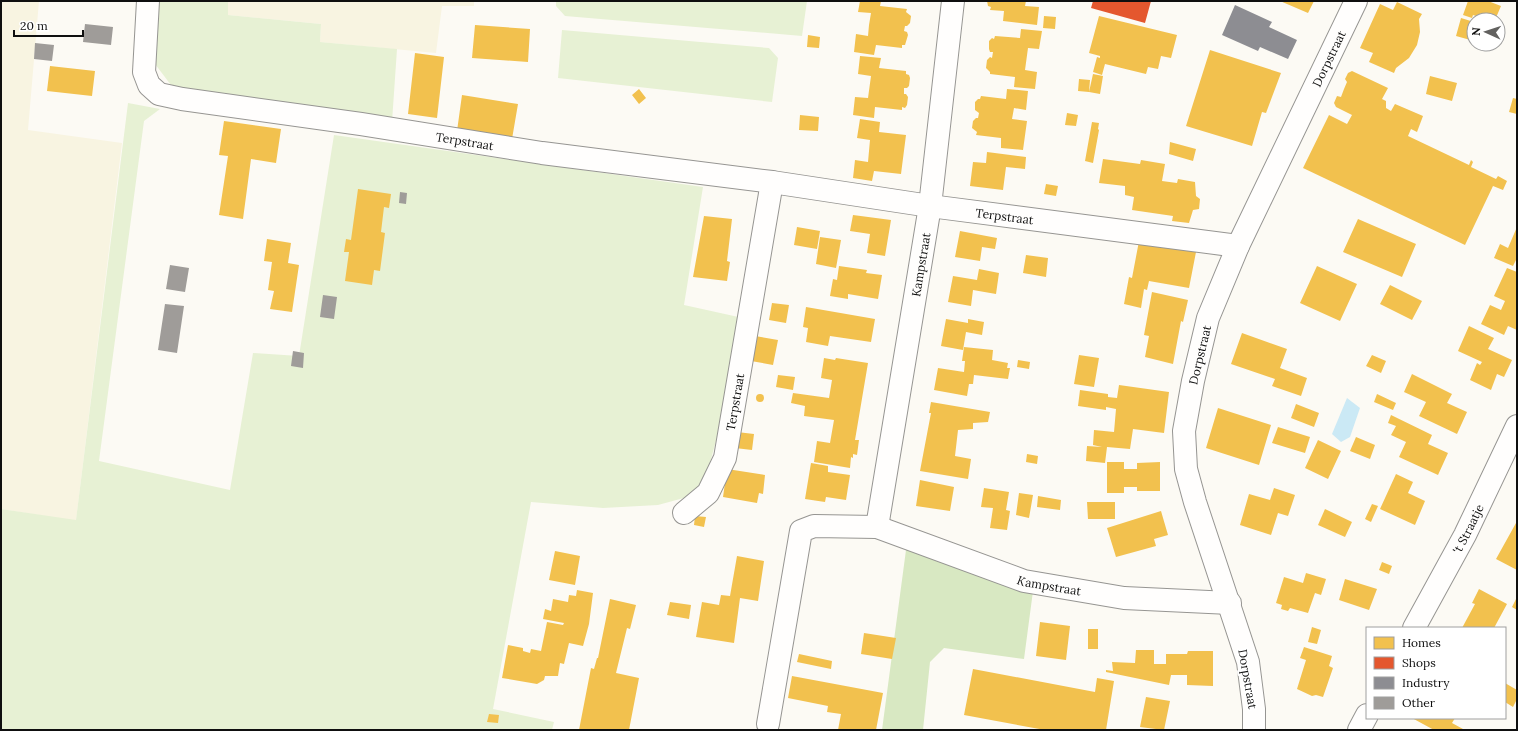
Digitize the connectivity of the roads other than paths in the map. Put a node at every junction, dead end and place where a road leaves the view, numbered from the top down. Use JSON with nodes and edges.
{"nodes":[{"id":1,"x":148,"y":1,"type":"edge"},
{"id":2,"x":953,"y":1,"type":"edge"},
{"id":3,"x":1356,"y":1,"type":"edge"},
{"id":4,"x":772,"y":182,"type":"junction"},
{"id":5,"x":930,"y":206,"type":"junction"},
{"id":6,"x":1238,"y":246,"type":"junction"},
{"id":7,"x":1517,"y":426,"type":"edge"},
{"id":8,"x":684,"y":513,"type":"dead end"},
{"id":9,"x":877,"y":527,"type":"junction"},
{"id":10,"x":1230,"y":603,"type":"junction"},
{"id":11,"x":1415,"y":627,"type":"edge"},
{"id":12,"x":1366,"y":717,"type":"edge"},
{"id":13,"x":768,"y":724,"type":"dead end"},
{"id":14,"x":1254,"y":730,"type":"edge"},
{"id":15,"x":1359,"y":730,"type":"edge"}],
"edges":[{"from":1,"to":4,"type":"street","name":"Terpstraat"},
{"from":2,"to":5,"type":"street","name":"Kampstraat"},
{"from":3,"to":6,"type":"street","name":"Dorpstraat"},
{"from":4,"to":5,"type":"street","name":"Terpstraat"},
{"from":4,"to":8,"type":"street","name":"Terpstraat"},
{"from":5,"to":6,"type":"street","name":"Terpstraat"},
{"from":5,"to":9,"type":"street","name":"Kampstraat"},
{"from":6,"to":10,"type":"street","name":"Dorpstraat"},
{"from":7,"to":11,"type":"street","name":"'t Straatje"},
{"from":9,"to":10,"type":"street","name":"Kampstraat"},
{"from":9,"to":13,"type":"street","name":"Kampstraat"},
{"from":10,"to":14,"type":"street","name":"Dorpstraat"},
{"from":12,"to":15,"type":"street"}]}
